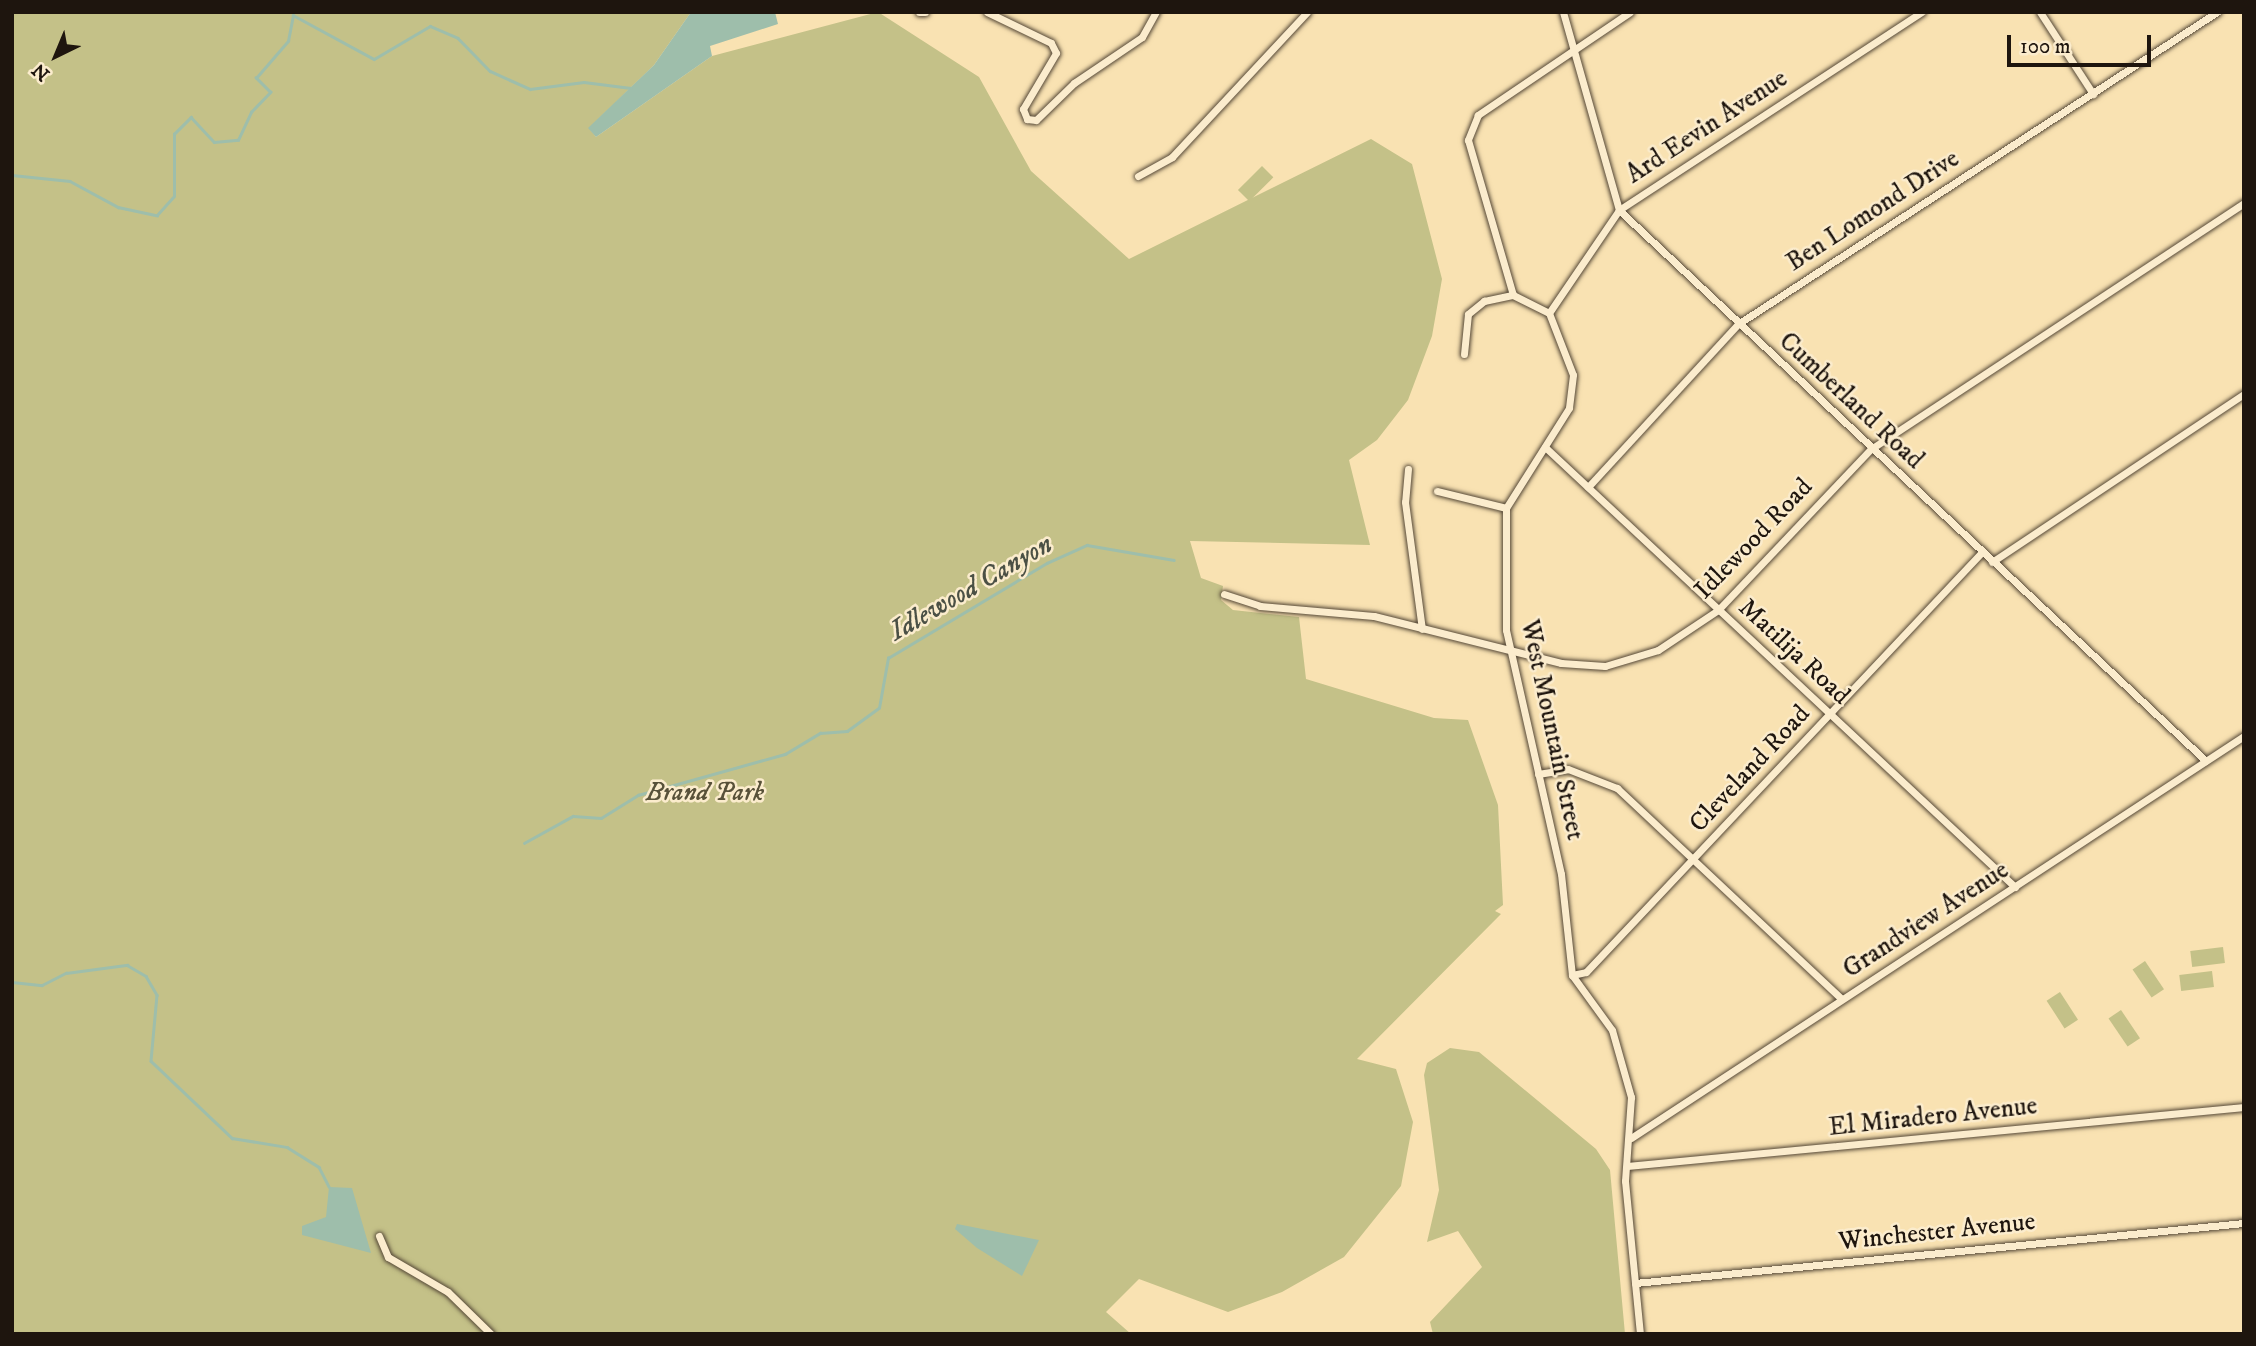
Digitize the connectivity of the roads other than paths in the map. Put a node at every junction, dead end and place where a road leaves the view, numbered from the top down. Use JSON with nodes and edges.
{"nodes":[{"id":1,"x":919,"y":12,"type":"edge"},
{"id":2,"x":925,"y":12,"type":"edge"},
{"id":3,"x":987,"y":12,"type":"edge"},
{"id":4,"x":1156,"y":12,"type":"edge"},
{"id":5,"x":1307,"y":12,"type":"edge"},
{"id":6,"x":1563,"y":12,"type":"edge"},
{"id":7,"x":1630,"y":12,"type":"edge"},
{"id":8,"x":1922,"y":12,"type":"edge"},
{"id":9,"x":2040,"y":12,"type":"edge"},
{"id":10,"x":2217,"y":12,"type":"edge"},
{"id":11,"x":1569,"y":51,"type":"junction"},
{"id":12,"x":2093,"y":93,"type":"junction"},
{"id":13,"x":1138,"y":176,"type":"dead end"},
{"id":14,"x":2244,"y":203,"type":"edge"},
{"id":15,"x":1619,"y":210,"type":"junction"},
{"id":16,"x":1514,"y":295,"type":"junction"},
{"id":17,"x":1549,"y":313,"type":"junction"},
{"id":18,"x":1738,"y":324,"type":"junction"},
{"id":19,"x":1464,"y":354,"type":"dead end"},
{"id":20,"x":2244,"y":394,"type":"edge"},
{"id":21,"x":1545,"y":447,"type":"junction"},
{"id":22,"x":1871,"y":449,"type":"junction"},
{"id":23,"x":1408,"y":469,"type":"dead end"},
{"id":24,"x":1588,"y":487,"type":"junction"},
{"id":25,"x":1437,"y":491,"type":"dead end"},
{"id":26,"x":1506,"y":508,"type":"junction"},
{"id":27,"x":1982,"y":552,"type":"junction"},
{"id":28,"x":1992,"y":562,"type":"junction"},
{"id":29,"x":1224,"y":594,"type":"dead end"},
{"id":30,"x":1718,"y":610,"type":"junction"},
{"id":31,"x":1422,"y":629,"type":"junction"},
{"id":32,"x":1508,"y":650,"type":"junction"},
{"id":33,"x":1830,"y":714,"type":"junction"},
{"id":34,"x":2244,"y":736,"type":"edge"},
{"id":35,"x":2206,"y":761,"type":"junction"},
{"id":36,"x":1538,"y":774,"type":"junction"},
{"id":37,"x":1695,"y":859,"type":"junction"},
{"id":38,"x":2015,"y":887,"type":"junction"},
{"id":39,"x":1572,"y":975,"type":"junction"},
{"id":40,"x":1842,"y":999,"type":"junction"},
{"id":41,"x":2244,"y":1107,"type":"edge"},
{"id":42,"x":1631,"y":1138,"type":"junction"},
{"id":43,"x":1627,"y":1166,"type":"junction"},
{"id":44,"x":2244,"y":1223,"type":"edge"},
{"id":45,"x":379,"y":1236,"type":"dead end"},
{"id":46,"x":1635,"y":1283,"type":"junction"},
{"id":47,"x":491,"y":1334,"type":"edge"},
{"id":48,"x":1640,"y":1334,"type":"edge"}],
"edges":[{"from":1,"to":2,"type":"street"},
{"from":3,"to":4,"type":"street"},
{"from":5,"to":13,"type":"street"},
{"from":6,"to":11,"type":"street","name":"Cumberland Road"},
{"from":7,"to":11,"type":"street"},
{"from":8,"to":15,"type":"street","name":"Ard Eevin Avenue"},
{"from":9,"to":12,"type":"street"},
{"from":10,"to":12,"type":"street","name":"Ben Lomond Drive"},
{"from":11,"to":15,"type":"street","name":"Cumberland Road"},
{"from":11,"to":16,"type":"street"},
{"from":12,"to":18,"type":"street","name":"Ben Lomond Drive"},
{"from":14,"to":22,"type":"street","name":"Idlewood Road"},
{"from":15,"to":17,"type":"street","name":"Ard Eevin Avenue"},
{"from":15,"to":18,"type":"street","name":"Cumberland Road"},
{"from":16,"to":17,"type":"street"},
{"from":16,"to":19,"type":"street"},
{"from":17,"to":21,"type":"street"},
{"from":18,"to":22,"type":"street","name":"Cumberland Road"},
{"from":18,"to":24,"type":"street","name":"Ben Lomond Drive"},
{"from":20,"to":28,"type":"street"},
{"from":21,"to":24,"type":"street","name":"Matilija Road"},
{"from":21,"to":26,"type":"street"},
{"from":22,"to":27,"type":"street","name":"Cumberland Road"},
{"from":22,"to":30,"type":"street","name":"Idlewood Road"},
{"from":23,"to":31,"type":"street"},
{"from":24,"to":30,"type":"street","name":"Matilija Road"},
{"from":25,"to":26,"type":"street"},
{"from":26,"to":32,"type":"street","name":"West Mountain Street"},
{"from":27,"to":28,"type":"street","name":"Cumberland Road"},
{"from":27,"to":33,"type":"street","name":"Cleveland Road"},
{"from":28,"to":35,"type":"street","name":"Cumberland Road"},
{"from":29,"to":31,"type":"street","name":"Idlewood Road"},
{"from":30,"to":32,"type":"street","name":"Idlewood Road"},
{"from":30,"to":33,"type":"street","name":"Matilija Road"},
{"from":31,"to":32,"type":"street","name":"Idlewood Road"},
{"from":32,"to":36,"type":"street","name":"West Mountain Street"},
{"from":33,"to":37,"type":"street","name":"Cleveland Road"},
{"from":33,"to":38,"type":"street","name":"Matilija Road"},
{"from":34,"to":35,"type":"street","name":"Grandview Avenue"},
{"from":35,"to":38,"type":"street","name":"Grandview Avenue"},
{"from":36,"to":37,"type":"street"},
{"from":36,"to":39,"type":"street","name":"West Mountain Street"},
{"from":37,"to":39,"type":"street","name":"Cleveland Road"},
{"from":37,"to":40,"type":"street"},
{"from":38,"to":40,"type":"street","name":"Grandview Avenue"},
{"from":39,"to":42,"type":"street"},
{"from":40,"to":42,"type":"street","name":"Grandview Avenue"},
{"from":41,"to":43,"type":"street","name":"El Miradero Avenue"},
{"from":42,"to":43,"type":"street"},
{"from":43,"to":46,"type":"street"},
{"from":44,"to":46,"type":"street","name":"Winchester Avenue"},
{"from":45,"to":47,"type":"street"},
{"from":46,"to":48,"type":"street"}]}
